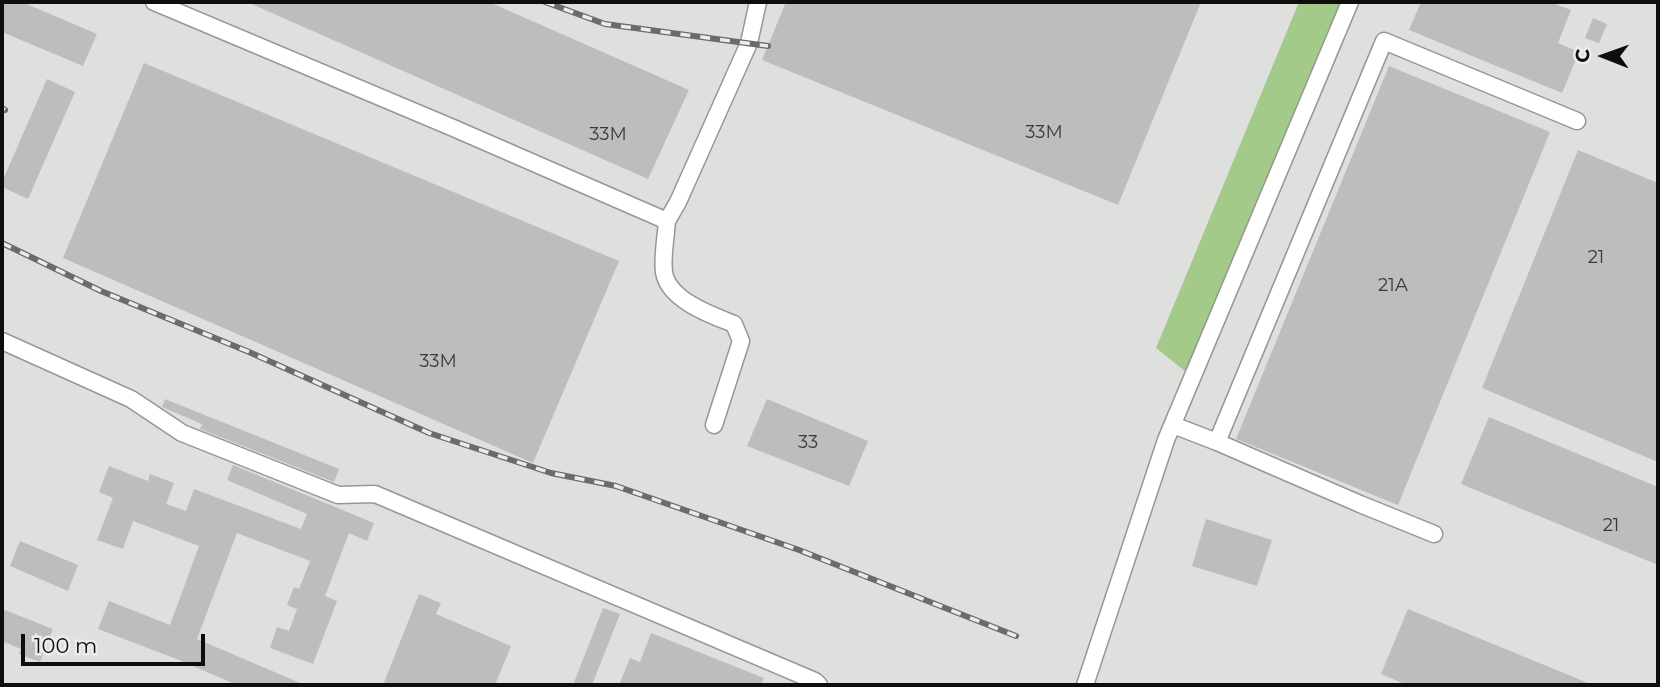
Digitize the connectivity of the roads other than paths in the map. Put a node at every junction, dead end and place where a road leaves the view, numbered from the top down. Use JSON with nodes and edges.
{"nodes":[{"id":1,"x":154,"y":2,"type":"edge"},
{"id":2,"x":758,"y":2,"type":"edge"},
{"id":3,"x":1350,"y":2,"type":"edge"},
{"id":4,"x":1577,"y":121,"type":"dead end"},
{"id":5,"x":667,"y":221,"type":"junction"},
{"id":6,"x":2,"y":341,"type":"edge"},
{"id":7,"x":713,"y":425,"type":"dead end"},
{"id":8,"x":1173,"y":425,"type":"junction"},
{"id":9,"x":1217,"y":442,"type":"junction"},
{"id":10,"x":1434,"y":534,"type":"dead end"},
{"id":11,"x":819,"y":685,"type":"edge"},
{"id":12,"x":1085,"y":685,"type":"edge"}],
"edges":[{"from":1,"to":5,"type":"street"},
{"from":2,"to":5,"type":"street"},
{"from":3,"to":8,"type":"street"},
{"from":4,"to":9,"type":"street"},
{"from":5,"to":7,"type":"street"},
{"from":6,"to":11,"type":"street"},
{"from":8,"to":9,"type":"street"},
{"from":8,"to":12,"type":"street"},
{"from":9,"to":10,"type":"street"}]}
